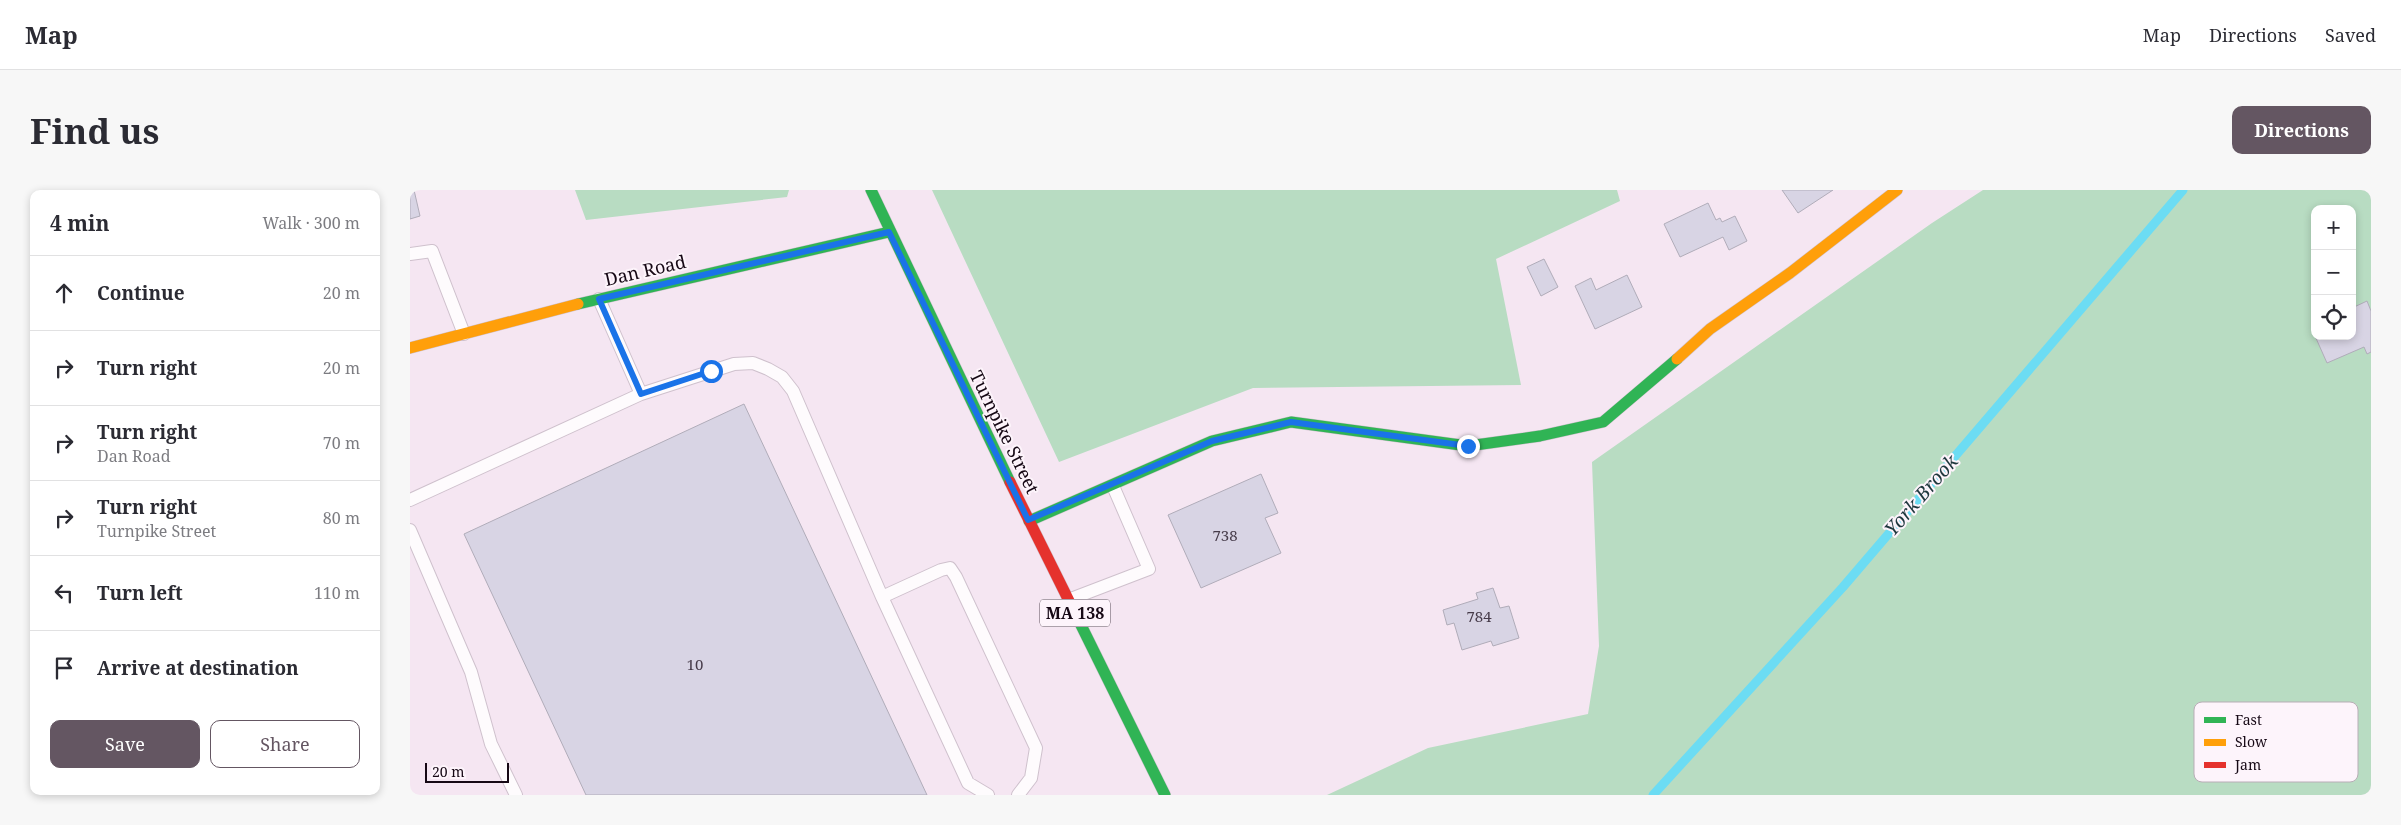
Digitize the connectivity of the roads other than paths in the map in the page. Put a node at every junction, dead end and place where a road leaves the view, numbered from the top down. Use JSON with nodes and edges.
{"nodes":[{"id":1,"x":871,"y":190,"type":"edge"},
{"id":2,"x":1897,"y":190,"type":"edge"},
{"id":3,"x":889,"y":232,"type":"junction"},
{"id":4,"x":410,"y":254,"type":"edge"},
{"id":5,"x":599,"y":299,"type":"junction"},
{"id":6,"x":464,"y":334,"type":"junction"},
{"id":7,"x":410,"y":348,"type":"edge"},
{"id":8,"x":641,"y":394,"type":"junction"},
{"id":9,"x":1113,"y":486,"type":"junction"},
{"id":10,"x":410,"y":500,"type":"edge"},
{"id":11,"x":1028,"y":520,"type":"junction"},
{"id":12,"x":410,"y":530,"type":"edge"},
{"id":13,"x":882,"y":597,"type":"junction"},
{"id":14,"x":1068,"y":600,"type":"junction"},
{"id":15,"x":516,"y":795,"type":"edge"},
{"id":16,"x":988,"y":795,"type":"edge"},
{"id":17,"x":1018,"y":795,"type":"edge"},
{"id":18,"x":1165,"y":795,"type":"edge"}],
"edges":[{"from":1,"to":3,"type":"street","name":"Turnpike Street","number":"MA 138"},
{"from":2,"to":9,"type":"street"},
{"from":3,"to":5,"type":"street","name":"Dan Road"},
{"from":3,"to":11,"type":"street","name":"Turnpike Street","number":"MA 138"},
{"from":4,"to":6,"type":"lane"},
{"from":5,"to":6,"type":"street","name":"Dan Road"},
{"from":5,"to":8,"type":"lane"},
{"from":6,"to":7,"type":"street","name":"Dan Road"},
{"from":8,"to":10,"type":"lane"},
{"from":8,"to":13,"type":"lane"},
{"from":9,"to":11,"type":"street"},
{"from":9,"to":14,"type":"lane"},
{"from":11,"to":14,"type":"street","name":"Turnpike Street","number":"MA 138"},
{"from":12,"to":15,"type":"lane"},
{"from":13,"to":16,"type":"lane"},
{"from":13,"to":17,"type":"lane"},
{"from":14,"to":18,"type":"street","name":"Turnpike Street","number":"MA 138"}]}
